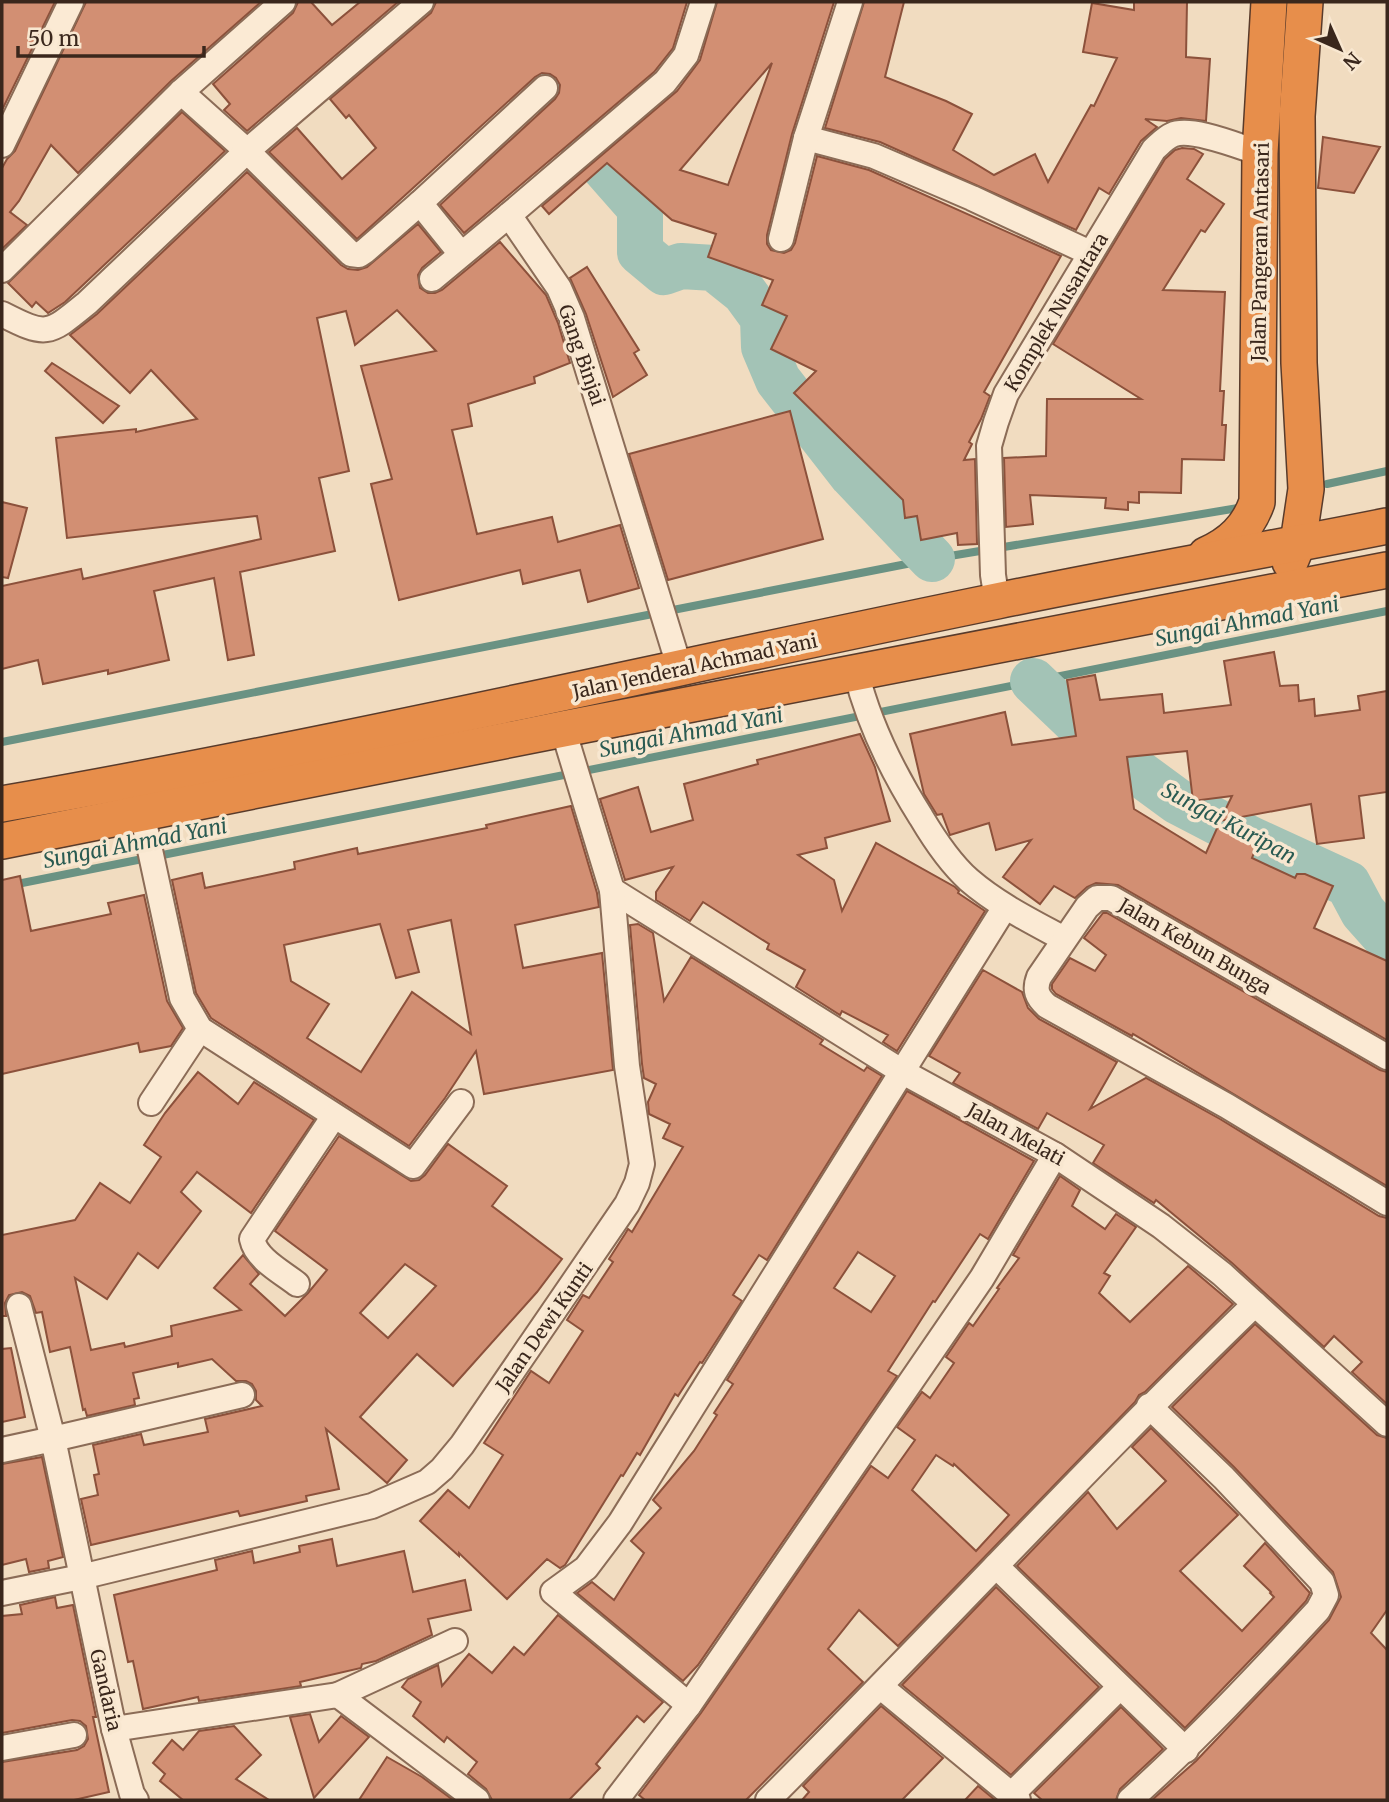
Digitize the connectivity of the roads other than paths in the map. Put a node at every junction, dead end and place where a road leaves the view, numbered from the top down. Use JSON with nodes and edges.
{"nodes":[{"id":1,"x":71,"y":2,"type":"edge"},
{"id":2,"x":283,"y":2,"type":"edge"},
{"id":3,"x":421,"y":2,"type":"edge"},
{"id":4,"x":703,"y":2,"type":"edge"},
{"id":5,"x":849,"y":2,"type":"edge"},
{"id":6,"x":1269,"y":2,"type":"edge"},
{"id":7,"x":1305,"y":2,"type":"edge"},
{"id":8,"x":1266,"y":42,"type":"junction"},
{"id":9,"x":1301,"y":42,"type":"junction"},
{"id":10,"x":545,"y":88,"type":"dead end"},
{"id":11,"x":181,"y":92,"type":"junction"},
{"id":12,"x":806,"y":138,"type":"junction"},
{"id":13,"x":2,"y":145,"type":"edge"},
{"id":14,"x":247,"y":151,"type":"junction"},
{"id":15,"x":1260,"y":153,"type":"junction"},
{"id":16,"x":420,"y":202,"type":"junction"},
{"id":17,"x":509,"y":215,"type":"junction"},
{"id":18,"x":780,"y":239,"type":"dead end"},
{"id":19,"x":1090,"y":253,"type":"junction"},
{"id":20,"x":461,"y":254,"type":"junction"},
{"id":21,"x":2,"y":270,"type":"edge"},
{"id":22,"x":432,"y":279,"type":"dead end"},
{"id":23,"x":2,"y":314,"type":"edge"},
{"id":24,"x":1387,"y":526,"type":"edge"},
{"id":25,"x":1298,"y":543,"type":"junction"},
{"id":26,"x":1186,"y":563,"type":"junction"},
{"id":27,"x":1387,"y":570,"type":"edge"},
{"id":28,"x":1248,"y":596,"type":"junction"},
{"id":29,"x":997,"y":601,"type":"junction"},
{"id":30,"x":680,"y":669,"type":"junction"},
{"id":31,"x":864,"y":698,"type":"junction"},
{"id":32,"x":568,"y":745,"type":"junction"},
{"id":33,"x":2,"y":804,"type":"edge"},
{"id":34,"x":139,"y":825,"type":"junction"},
{"id":35,"x":2,"y":841,"type":"edge"},
{"id":36,"x":612,"y":890,"type":"junction"},
{"id":37,"x":1004,"y":907,"type":"junction"},
{"id":38,"x":1064,"y":939,"type":"junction"},
{"id":39,"x":200,"y":1029,"type":"junction"},
{"id":40,"x":1387,"y":1057,"type":"edge"},
{"id":41,"x":901,"y":1071,"type":"junction"},
{"id":42,"x":461,"y":1102,"type":"dead end"},
{"id":43,"x":151,"y":1103,"type":"dead end"},
{"id":44,"x":334,"y":1116,"type":"junction"},
{"id":45,"x":1055,"y":1154,"type":"junction"},
{"id":46,"x":1387,"y":1203,"type":"edge"},
{"id":47,"x":297,"y":1284,"type":"dead end"},
{"id":48,"x":1255,"y":1304,"type":"junction"},
{"id":49,"x":19,"y":1306,"type":"dead end"},
{"id":50,"x":242,"y":1395,"type":"dead end"},
{"id":51,"x":1149,"y":1406,"type":"junction"},
{"id":52,"x":1387,"y":1424,"type":"edge"},
{"id":53,"x":53,"y":1439,"type":"junction"},
{"id":54,"x":2,"y":1450,"type":"edge"},
{"id":55,"x":996,"y":1566,"type":"junction"},
{"id":56,"x":81,"y":1577,"type":"junction"},
{"id":57,"x":2,"y":1592,"type":"edge"},
{"id":58,"x":455,"y":1641,"type":"dead end"},
{"id":59,"x":881,"y":1687,"type":"junction"},
{"id":60,"x":1120,"y":1687,"type":"junction"},
{"id":61,"x":338,"y":1695,"type":"junction"},
{"id":62,"x":690,"y":1705,"type":"junction"},
{"id":63,"x":114,"y":1729,"type":"junction"},
{"id":64,"x":74,"y":1735,"type":"dead end"},
{"id":65,"x":2,"y":1748,"type":"edge"},
{"id":66,"x":1186,"y":1750,"type":"junction"},
{"id":67,"x":1015,"y":1797,"type":"edge"},
{"id":68,"x":136,"y":1800,"type":"edge"},
{"id":69,"x":477,"y":1800,"type":"edge"},
{"id":70,"x":616,"y":1800,"type":"edge"},
{"id":71,"x":768,"y":1800,"type":"edge"},
{"id":72,"x":1130,"y":1800,"type":"edge"}],
"edges":[{"from":1,"to":13,"type":"street"},
{"from":2,"to":11,"type":"street"},
{"from":3,"to":14,"type":"street"},
{"from":4,"to":17,"type":"street"},
{"from":5,"to":12,"type":"street"},
{"from":6,"to":8,"type":"highway","name":"Jalan Pangeran Antasari"},
{"from":7,"to":9,"type":"highway","name":"Jalan Pangeran Antasari"},
{"from":8,"to":9,"type":"highway"},
{"from":8,"to":15,"type":"highway","name":"Jalan Pangeran Antasari"},
{"from":9,"to":25,"type":"highway","name":"Jalan Pangeran Antasari"},
{"from":10,"to":16,"type":"street"},
{"from":11,"to":14,"type":"street"},
{"from":11,"to":21,"type":"street"},
{"from":12,"to":18,"type":"street"},
{"from":12,"to":19,"type":"street"},
{"from":14,"to":16,"type":"street"},
{"from":14,"to":23,"type":"street"},
{"from":15,"to":19,"type":"street","name":"Komplek Nusantara"},
{"from":15,"to":26,"type":"highway","name":"Jalan Pangeran Antasari"},
{"from":16,"to":20,"type":"street"},
{"from":17,"to":20,"type":"street"},
{"from":17,"to":30,"type":"street","name":"Gang Binjai"},
{"from":19,"to":29,"type":"street","name":"Komplek Nusantara"},
{"from":20,"to":22,"type":"street"},
{"from":24,"to":25,"type":"highway","name":"Jalan Jenderal Achmad Yani"},
{"from":25,"to":26,"type":"highway","name":"Jalan Jenderal Achmad Yani"},
{"from":25,"to":28,"type":"highway"},
{"from":26,"to":29,"type":"highway","name":"Jalan Jenderal Achmad Yani"},
{"from":27,"to":28,"type":"highway","name":"Jalan Jenderal Achmad Yani"},
{"from":28,"to":31,"type":"highway","name":"Jalan Jenderal Achmad Yani"},
{"from":29,"to":30,"type":"highway","name":"Jalan Jenderal Achmad Yani"},
{"from":30,"to":34,"type":"highway","name":"Jalan Jenderal Achmad Yani"},
{"from":31,"to":32,"type":"highway","name":"Jalan Jenderal Achmad Yani"},
{"from":31,"to":37,"type":"street"},
{"from":32,"to":34,"type":"highway","name":"Jalan Jenderal Achmad Yani"},
{"from":32,"to":36,"type":"street","name":"Jalan Dewi Kunti"},
{"from":33,"to":34,"type":"highway","name":"Jalan Jenderal Achmad Yani"},
{"from":34,"to":35,"type":"highway","name":"Jalan Jenderal Achmad Yani"},
{"from":34,"to":39,"type":"street"},
{"from":36,"to":41,"type":"street","name":"Jalan Melati"},
{"from":36,"to":56,"type":"street","name":"Jalan Dewi Kunti"},
{"from":37,"to":38,"type":"street"},
{"from":37,"to":41,"type":"street"},
{"from":38,"to":40,"type":"street","name":"Jalan Kebun Bunga"},
{"from":38,"to":46,"type":"street","name":"Jalan Kebun Bunga"},
{"from":39,"to":43,"type":"street"},
{"from":39,"to":44,"type":"street"},
{"from":41,"to":45,"type":"street","name":"Jalan Melati"},
{"from":41,"to":62,"type":"street"},
{"from":42,"to":44,"type":"street"},
{"from":44,"to":47,"type":"street"},
{"from":45,"to":48,"type":"street","name":"Jalan Melati"},
{"from":45,"to":62,"type":"street"},
{"from":48,"to":51,"type":"street"},
{"from":48,"to":52,"type":"street","name":"Jalan Melati"},
{"from":49,"to":53,"type":"street","name":"Gandaria"},
{"from":50,"to":53,"type":"street"},
{"from":51,"to":55,"type":"street"},
{"from":51,"to":66,"type":"street"},
{"from":53,"to":54,"type":"street"},
{"from":53,"to":56,"type":"street","name":"Gandaria"},
{"from":55,"to":59,"type":"street"},
{"from":55,"to":60,"type":"street"},
{"from":56,"to":57,"type":"street","name":"Jalan Dewi Kunti"},
{"from":56,"to":63,"type":"street","name":"Gandaria"},
{"from":58,"to":61,"type":"street"},
{"from":59,"to":67,"type":"street"},
{"from":59,"to":71,"type":"street"},
{"from":60,"to":66,"type":"street"},
{"from":60,"to":67,"type":"street"},
{"from":61,"to":63,"type":"street"},
{"from":61,"to":69,"type":"street"},
{"from":62,"to":70,"type":"street"},
{"from":63,"to":68,"type":"street","name":"Gandaria"},
{"from":64,"to":65,"type":"street"},
{"from":66,"to":72,"type":"street"}]}
